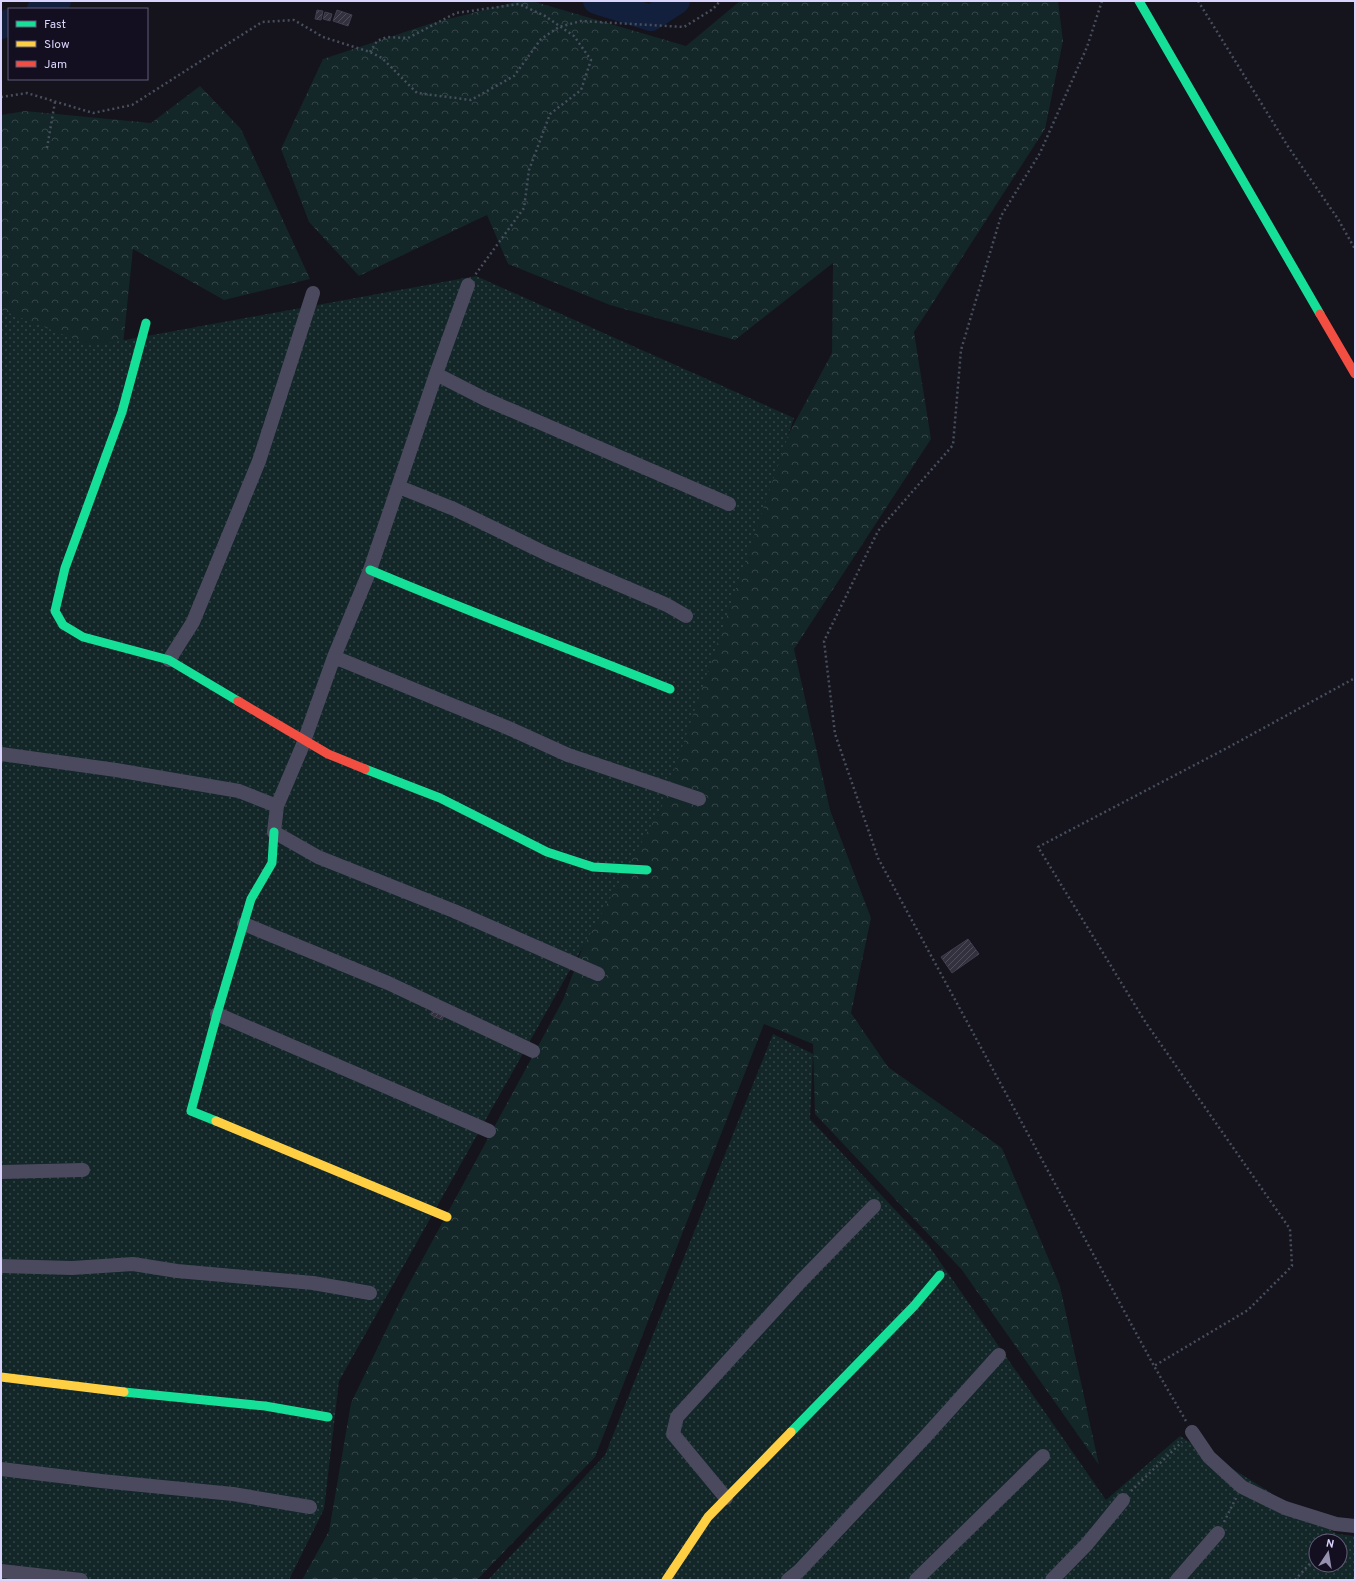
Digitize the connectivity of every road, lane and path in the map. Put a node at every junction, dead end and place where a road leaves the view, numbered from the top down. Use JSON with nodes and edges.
{"nodes":[{"id":1,"x":720,"y":1,"type":"edge"},
{"id":2,"x":1102,"y":1,"type":"edge"},
{"id":3,"x":1139,"y":1,"type":"edge"},
{"id":4,"x":1198,"y":1,"type":"edge"},
{"id":5,"x":559,"y":26,"type":"junction"},
{"id":6,"x":370,"y":52,"type":"junction"},
{"id":7,"x":1,"y":97,"type":"edge"},
{"id":8,"x":55,"y":102,"type":"junction"},
{"id":9,"x":47,"y":148,"type":"dead end"},
{"id":10,"x":1355,"y":249,"type":"edge"},
{"id":11,"x":468,"y":285,"type":"joint"},
{"id":12,"x":313,"y":293,"type":"dead end"},
{"id":13,"x":146,"y":323,"type":"dead end"},
{"id":14,"x":436,"y":374,"type":"junction"},
{"id":15,"x":1355,"y":374,"type":"edge"},
{"id":16,"x":398,"y":487,"type":"junction"},
{"id":17,"x":729,"y":504,"type":"dead end"},
{"id":18,"x":370,"y":570,"type":"junction"},
{"id":19,"x":686,"y":616,"type":"dead end"},
{"id":20,"x":334,"y":657,"type":"junction"},
{"id":21,"x":169,"y":660,"type":"junction"},
{"id":22,"x":1355,"y":678,"type":"edge"},
{"id":23,"x":670,"y":689,"type":"dead end"},
{"id":24,"x":304,"y":740,"type":"junction"},
{"id":25,"x":1,"y":754,"type":"edge"},
{"id":26,"x":699,"y":799,"type":"dead end"},
{"id":27,"x":277,"y":806,"type":"junction"},
{"id":28,"x":274,"y":832,"type":"junction"},
{"id":29,"x":647,"y":870,"type":"dead end"},
{"id":30,"x":244,"y":924,"type":"junction"},
{"id":31,"x":598,"y":974,"type":"dead end"},
{"id":32,"x":217,"y":1014,"type":"junction"},
{"id":33,"x":533,"y":1051,"type":"dead end"},
{"id":34,"x":489,"y":1131,"type":"dead end"},
{"id":35,"x":84,"y":1170,"type":"dead end"},
{"id":36,"x":1,"y":1172,"type":"edge"},
{"id":37,"x":874,"y":1206,"type":"dead end"},
{"id":38,"x":447,"y":1217,"type":"dead end"},
{"id":39,"x":1,"y":1266,"type":"edge"},
{"id":40,"x":940,"y":1275,"type":"dead end"},
{"id":41,"x":370,"y":1293,"type":"dead end"},
{"id":42,"x":999,"y":1355,"type":"dead end"},
{"id":43,"x":1154,"y":1366,"type":"junction"},
{"id":44,"x":1,"y":1377,"type":"edge"},
{"id":45,"x":328,"y":1417,"type":"dead end"},
{"id":46,"x":1192,"y":1432,"type":"junction"},
{"id":47,"x":1043,"y":1456,"type":"dead end"},
{"id":48,"x":1,"y":1469,"type":"edge"},
{"id":49,"x":1242,"y":1487,"type":"junction"},
{"id":50,"x":726,"y":1498,"type":"junction"},
{"id":51,"x":1122,"y":1500,"type":"joint"},
{"id":52,"x":310,"y":1507,"type":"dead end"},
{"id":53,"x":1355,"y":1526,"type":"edge"},
{"id":54,"x":1218,"y":1533,"type":"joint"},
{"id":55,"x":1308,"y":1566,"type":"edge"},
{"id":56,"x":1,"y":1571,"type":"edge"},
{"id":57,"x":81,"y":1580,"type":"edge"},
{"id":58,"x":666,"y":1580,"type":"edge"},
{"id":59,"x":788,"y":1580,"type":"edge"},
{"id":60,"x":916,"y":1580,"type":"edge"},
{"id":61,"x":1052,"y":1580,"type":"edge"},
{"id":62,"x":1177,"y":1580,"type":"edge"},
{"id":63,"x":1295,"y":1580,"type":"edge"}],
"edges":[{"from":1,"to":5,"type":"path"},
{"from":2,"to":43,"type":"path"},
{"from":3,"to":15,"type":"street"},
{"from":4,"to":10,"type":"path"},
{"from":5,"to":6,"type":"path"},
{"from":5,"to":6,"type":"path"},
{"from":5,"to":11,"type":"path"},
{"from":6,"to":8,"type":"path"},
{"from":7,"to":8,"type":"path"},
{"from":8,"to":9,"type":"path"},
{"from":11,"to":14,"type":"street"},
{"from":12,"to":21,"type":"street"},
{"from":13,"to":21,"type":"street"},
{"from":14,"to":16,"type":"street"},
{"from":14,"to":17,"type":"street"},
{"from":16,"to":18,"type":"street"},
{"from":16,"to":19,"type":"street"},
{"from":18,"to":20,"type":"street"},
{"from":18,"to":23,"type":"street"},
{"from":20,"to":24,"type":"street"},
{"from":20,"to":26,"type":"street"},
{"from":21,"to":24,"type":"street"},
{"from":22,"to":43,"type":"path"},
{"from":24,"to":27,"type":"street"},
{"from":24,"to":29,"type":"street"},
{"from":25,"to":27,"type":"street"},
{"from":27,"to":28,"type":"street"},
{"from":28,"to":30,"type":"street"},
{"from":28,"to":31,"type":"street"},
{"from":30,"to":32,"type":"street"},
{"from":30,"to":33,"type":"street"},
{"from":32,"to":34,"type":"street"},
{"from":32,"to":38,"type":"street"},
{"from":35,"to":36,"type":"street"},
{"from":37,"to":50,"type":"street"},
{"from":39,"to":41,"type":"street"},
{"from":40,"to":50,"type":"street"},
{"from":42,"to":59,"type":"street"},
{"from":43,"to":46,"type":"path"},
{"from":44,"to":45,"type":"street"},
{"from":46,"to":49,"type":"street"},
{"from":46,"to":51,"type":"path"},
{"from":47,"to":60,"type":"street"},
{"from":48,"to":52,"type":"street"},
{"from":49,"to":53,"type":"street"},
{"from":49,"to":54,"type":"path"},
{"from":50,"to":58,"type":"street"},
{"from":51,"to":61,"type":"street"},
{"from":54,"to":62,"type":"street"},
{"from":55,"to":63,"type":"path"},
{"from":56,"to":57,"type":"street"}]}
